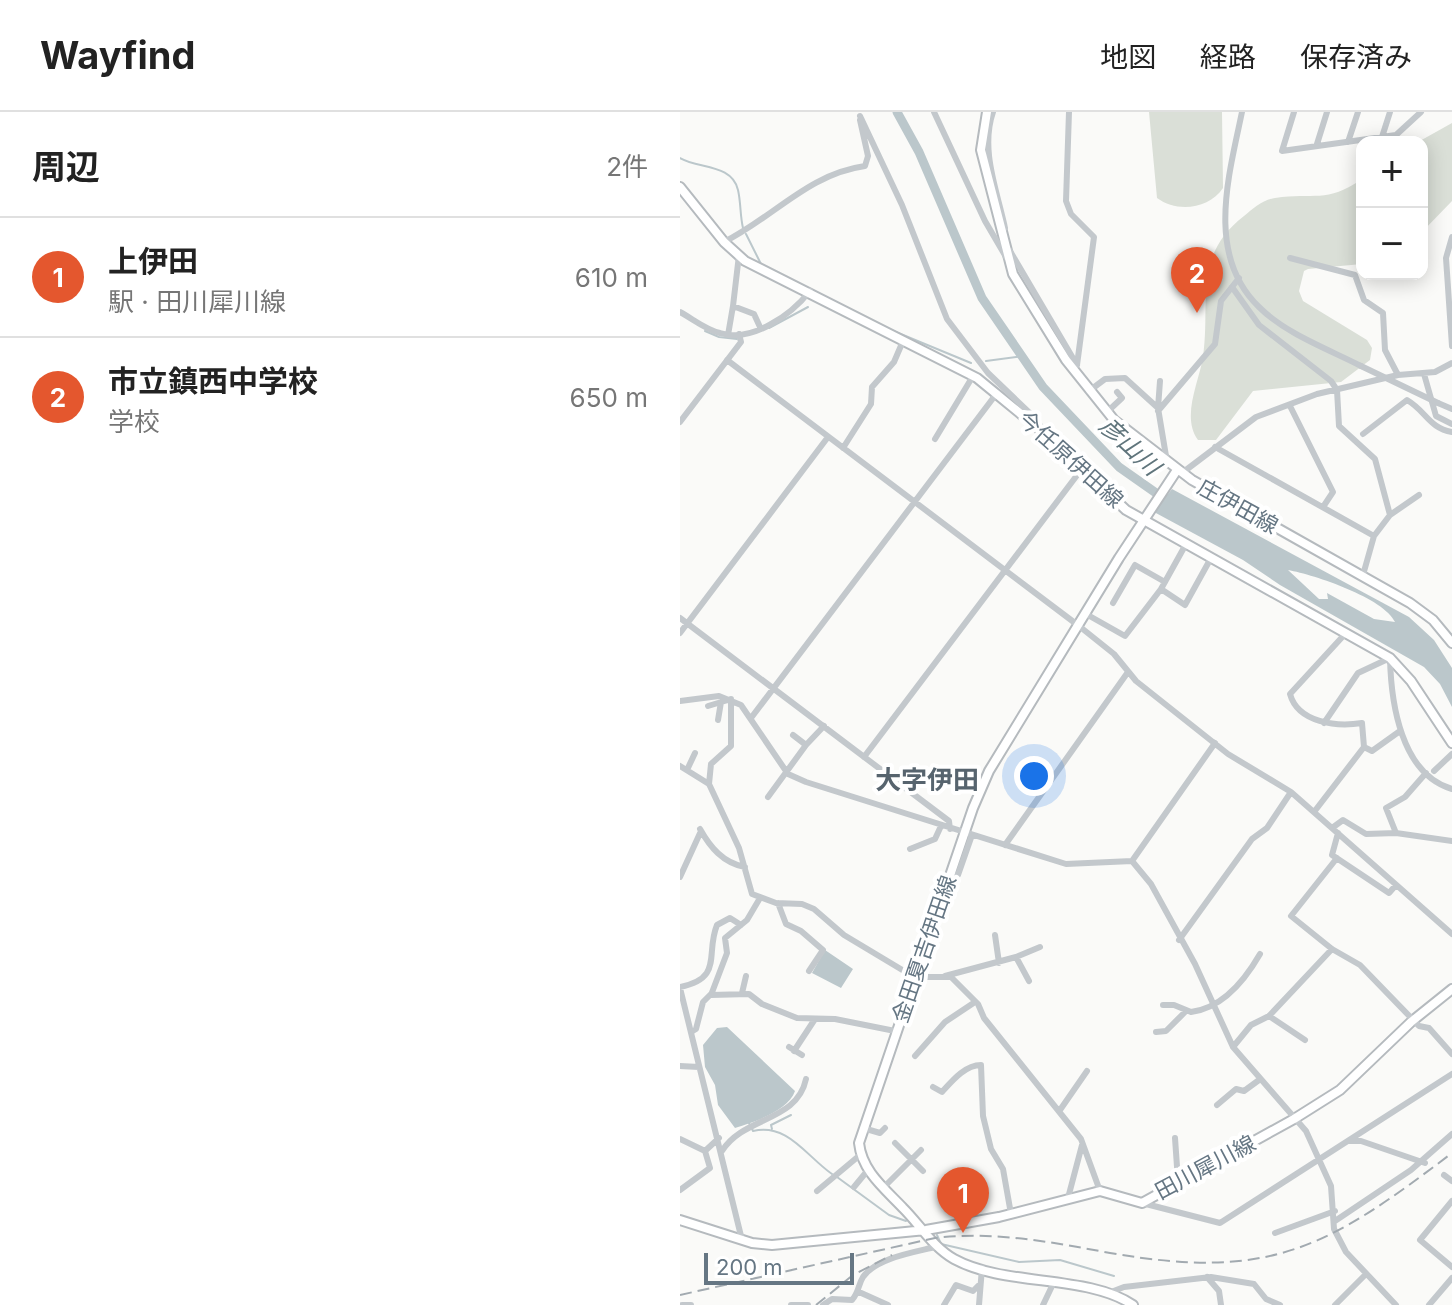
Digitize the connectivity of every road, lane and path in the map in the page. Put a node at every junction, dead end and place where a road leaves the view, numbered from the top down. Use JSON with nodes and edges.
{"nodes":[{"id":1,"x":934,"y":112,"type":"edge"},
{"id":2,"x":990,"y":112,"type":"edge"},
{"id":3,"x":1060,"y":112,"type":"edge"},
{"id":4,"x":1242,"y":112,"type":"edge"},
{"id":5,"x":1294,"y":112,"type":"edge"},
{"id":6,"x":1327,"y":112,"type":"edge"},
{"id":7,"x":1358,"y":112,"type":"edge"},
{"id":8,"x":1390,"y":112,"type":"edge"},
{"id":9,"x":1421,"y":112,"type":"edge"},
{"id":10,"x":1069,"y":113,"type":"edge"},
{"id":11,"x":860,"y":114,"type":"edge"},
{"id":12,"x":1382,"y":136,"type":"edge"},
{"id":13,"x":1389,"y":136,"type":"edge"},
{"id":14,"x":1356,"y":141,"type":"edge"},
{"id":15,"x":1348,"y":142,"type":"junction"},
{"id":16,"x":1317,"y":144,"type":"junction"},
{"id":17,"x":680,"y":187,"type":"edge"},
{"id":18,"x":1452,"y":237,"type":"edge"},
{"id":19,"x":724,"y":242,"type":"junction"},
{"id":20,"x":739,"y":255,"type":"junction"},
{"id":21,"x":1006,"y":257,"type":"junction"},
{"id":22,"x":1290,"y":258,"type":"dead end"},
{"id":23,"x":1449,"y":275,"type":"edge"},
{"id":24,"x":1239,"y":278,"type":"junction"},
{"id":25,"x":1232,"y":287,"type":"junction"},
{"id":26,"x":810,"y":291,"type":"junction"},
{"id":27,"x":733,"y":306,"type":"junction"},
{"id":28,"x":680,"y":312,"type":"edge"},
{"id":29,"x":1451,"y":326,"type":"edge"},
{"id":30,"x":760,"y":327,"type":"junction"},
{"id":31,"x":728,"y":335,"type":"junction"},
{"id":32,"x":740,"y":337,"type":"junction"},
{"id":33,"x":903,"y":341,"type":"junction"},
{"id":34,"x":1452,"y":346,"type":"edge"},
{"id":35,"x":727,"y":360,"type":"junction"},
{"id":36,"x":1452,"y":363,"type":"edge"},
{"id":37,"x":1076,"y":369,"type":"junction"},
{"id":38,"x":1424,"y":374,"type":"junction"},
{"id":39,"x":1398,"y":375,"type":"junction"},
{"id":40,"x":973,"y":376,"type":"junction"},
{"id":41,"x":1160,"y":381,"type":"dead end"},
{"id":42,"x":1337,"y":390,"type":"junction"},
{"id":43,"x":1089,"y":391,"type":"junction"},
{"id":44,"x":1117,"y":392,"type":"dead end"},
{"id":45,"x":997,"y":393,"type":"junction"},
{"id":46,"x":1452,"y":399,"type":"edge"},
{"id":47,"x":1290,"y":406,"type":"junction"},
{"id":48,"x":1449,"y":408,"type":"edge"},
{"id":49,"x":1158,"y":409,"type":"junction"},
{"id":50,"x":1107,"y":412,"type":"junction"},
{"id":51,"x":680,"y":422,"type":"edge"},
{"id":52,"x":1452,"y":424,"type":"edge"},
{"id":53,"x":1038,"y":428,"type":"junction"},
{"id":54,"x":1452,"y":432,"type":"edge"},
{"id":55,"x":1363,"y":434,"type":"dead end"},
{"id":56,"x":828,"y":437,"type":"junction"},
{"id":57,"x":935,"y":439,"type":"dead end"},
{"id":58,"x":1215,"y":447,"type":"junction"},
{"id":59,"x":843,"y":448,"type":"junction"},
{"id":60,"x":1167,"y":462,"type":"junction"},
{"id":61,"x":1081,"y":470,"type":"junction"},
{"id":62,"x":1178,"y":472,"type":"junction"},
{"id":63,"x":1419,"y":495,"type":"dead end"},
{"id":64,"x":916,"y":503,"type":"junction"},
{"id":65,"x":1323,"y":507,"type":"junction"},
{"id":66,"x":1390,"y":515,"type":"junction"},
{"id":67,"x":1144,"y":520,"type":"junction"},
{"id":68,"x":1374,"y":536,"type":"junction"},
{"id":69,"x":1186,"y":544,"type":"junction"},
{"id":70,"x":1211,"y":558,"type":"junction"},
{"id":71,"x":1005,"y":570,"type":"junction"},
{"id":72,"x":1363,"y":575,"type":"junction"},
{"id":73,"x":1163,"y":586,"type":"junction"},
{"id":74,"x":1113,"y":603,"type":"dead end"},
{"id":75,"x":1086,"y":614,"type":"junction"},
{"id":76,"x":680,"y":618,"type":"edge"},
{"id":77,"x":687,"y":623,"type":"junction"},
{"id":78,"x":1079,"y":626,"type":"junction"},
{"id":79,"x":680,"y":633,"type":"edge"},
{"id":80,"x":1345,"y":634,"type":"junction"},
{"id":81,"x":1451,"y":640,"type":"edge"},
{"id":82,"x":1390,"y":658,"type":"junction"},
{"id":83,"x":1128,"y":672,"type":"junction"},
{"id":84,"x":774,"y":689,"type":"junction"},
{"id":85,"x":731,"y":699,"type":"junction"},
{"id":86,"x":680,"y":701,"type":"edge"},
{"id":87,"x":721,"y":702,"type":"junction"},
{"id":88,"x":708,"y":706,"type":"dead end"},
{"id":89,"x":751,"y":718,"type":"junction"},
{"id":90,"x":718,"y":720,"type":"dead end"},
{"id":91,"x":1324,"y":723,"type":"junction"},
{"id":92,"x":824,"y":726,"type":"junction"},
{"id":93,"x":1400,"y":731,"type":"junction"},
{"id":94,"x":793,"y":735,"type":"dead end"},
{"id":95,"x":1215,"y":743,"type":"junction"},
{"id":96,"x":1452,"y":743,"type":"edge"},
{"id":97,"x":806,"y":745,"type":"junction"},
{"id":98,"x":1364,"y":747,"type":"junction"},
{"id":99,"x":695,"y":753,"type":"dead end"},
{"id":100,"x":1452,"y":754,"type":"edge"},
{"id":101,"x":864,"y":757,"type":"junction"},
{"id":102,"x":683,"y":768,"type":"edge"},
{"id":103,"x":785,"y":770,"type":"junction"},
{"id":104,"x":1434,"y":771,"type":"dead end"},
{"id":105,"x":1426,"y":773,"type":"junction"},
{"id":106,"x":709,"y":784,"type":"junction"},
{"id":107,"x":1452,"y":789,"type":"edge"},
{"id":108,"x":1291,"y":792,"type":"junction"},
{"id":109,"x":768,"y":797,"type":"dead end"},
{"id":110,"x":1314,"y":812,"type":"junction"},
{"id":111,"x":941,"y":826,"type":"junction"},
{"id":112,"x":950,"y":829,"type":"junction"},
{"id":113,"x":1335,"y":830,"type":"junction"},
{"id":114,"x":1396,"y":833,"type":"junction"},
{"id":115,"x":968,"y":834,"type":"junction"},
{"id":116,"x":1452,"y":841,"type":"edge"},
{"id":117,"x":1005,"y":845,"type":"junction"},
{"id":118,"x":910,"y":849,"type":"dead end"},
{"id":119,"x":1337,"y":858,"type":"junction"},
{"id":120,"x":1132,"y":861,"type":"junction"},
{"id":121,"x":745,"y":867,"type":"junction"},
{"id":122,"x":680,"y":877,"type":"edge"},
{"id":123,"x":1396,"y":885,"type":"junction"},
{"id":124,"x":760,"y":898,"type":"junction"},
{"id":125,"x":778,"y":903,"type":"junction"},
{"id":126,"x":741,"y":925,"type":"junction"},
{"id":127,"x":1452,"y":934,"type":"edge"},
{"id":128,"x":995,"y":935,"type":"dead end"},
{"id":129,"x":1179,"y":940,"type":"junction"},
{"id":130,"x":1040,"y":947,"type":"dead end"},
{"id":131,"x":1332,"y":949,"type":"junction"},
{"id":132,"x":1260,"y":954,"type":"dead end"},
{"id":133,"x":1016,"y":957,"type":"junction"},
{"id":134,"x":999,"y":963,"type":"junction"},
{"id":135,"x":809,"y":971,"type":"dead end"},
{"id":136,"x":746,"y":976,"type":"dead end"},
{"id":137,"x":945,"y":976,"type":"junction"},
{"id":138,"x":914,"y":977,"type":"junction"},
{"id":139,"x":1029,"y":981,"type":"dead end"},
{"id":140,"x":680,"y":987,"type":"edge"},
{"id":141,"x":1452,"y":989,"type":"edge"},
{"id":142,"x":742,"y":993,"type":"junction"},
{"id":143,"x":711,"y":994,"type":"junction"},
{"id":144,"x":975,"y":1002,"type":"junction"},
{"id":145,"x":1163,"y":1005,"type":"dead end"},
{"id":146,"x":1212,"y":1005,"type":"junction"},
{"id":147,"x":1185,"y":1012,"type":"junction"},
{"id":148,"x":1269,"y":1016,"type":"junction"},
{"id":149,"x":815,"y":1019,"type":"junction"},
{"id":150,"x":1414,"y":1020,"type":"junction"},
{"id":151,"x":895,"y":1031,"type":"junction"},
{"id":152,"x":691,"y":1032,"type":"junction"},
{"id":153,"x":1156,"y":1032,"type":"dead end"},
{"id":154,"x":1305,"y":1040,"type":"dead end"},
{"id":155,"x":1233,"y":1047,"type":"junction"},
{"id":156,"x":1452,"y":1054,"type":"edge"},
{"id":157,"x":802,"y":1055,"type":"dead end"},
{"id":158,"x":915,"y":1056,"type":"dead end"},
{"id":159,"x":680,"y":1066,"type":"edge"},
{"id":160,"x":699,"y":1067,"type":"junction"},
{"id":161,"x":1087,"y":1071,"type":"dead end"},
{"id":162,"x":1452,"y":1074,"type":"edge"},
{"id":163,"x":806,"y":1079,"type":"dead end"},
{"id":164,"x":1259,"y":1080,"type":"junction"},
{"id":165,"x":933,"y":1087,"type":"dead end"},
{"id":166,"x":1217,"y":1105,"type":"dead end"},
{"id":167,"x":1060,"y":1110,"type":"junction"},
{"id":168,"x":1294,"y":1119,"type":"junction"},
{"id":169,"x":863,"y":1128,"type":"junction"},
{"id":170,"x":885,"y":1128,"type":"dead end"},
{"id":171,"x":1452,"y":1134,"type":"edge"},
{"id":172,"x":719,"y":1138,"type":"junction"},
{"id":173,"x":1175,"y":1138,"type":"dead end"},
{"id":174,"x":680,"y":1139,"type":"edge"},
{"id":175,"x":1348,"y":1141,"type":"junction"},
{"id":176,"x":895,"y":1143,"type":"dead end"},
{"id":177,"x":1082,"y":1145,"type":"junction"},
{"id":178,"x":921,"y":1150,"type":"dead end"},
{"id":179,"x":705,"y":1151,"type":"junction"},
{"id":180,"x":722,"y":1151,"type":"junction"},
{"id":181,"x":860,"y":1155,"type":"junction"},
{"id":182,"x":911,"y":1158,"type":"junction"},
{"id":183,"x":1318,"y":1161,"type":"junction"},
{"id":184,"x":1423,"y":1161,"type":"junction"},
{"id":185,"x":868,"y":1170,"type":"junction"},
{"id":186,"x":923,"y":1171,"type":"dead end"},
{"id":187,"x":1444,"y":1175,"type":"dead end"},
{"id":188,"x":818,"y":1179,"type":"dead end"},
{"id":189,"x":1178,"y":1181,"type":"junction"},
{"id":190,"x":1452,"y":1181,"type":"edge"},
{"id":191,"x":854,"y":1187,"type":"dead end"},
{"id":192,"x":883,"y":1188,"type":"junction"},
{"id":193,"x":680,"y":1190,"type":"edge"},
{"id":194,"x":1100,"y":1191,"type":"junction"},
{"id":195,"x":1068,"y":1198,"type":"junction"},
{"id":196,"x":1452,"y":1201,"type":"edge"},
{"id":197,"x":1142,"y":1203,"type":"junction"},
{"id":198,"x":1335,"y":1211,"type":"junction"},
{"id":199,"x":1011,"y":1214,"type":"junction"},
{"id":200,"x":680,"y":1220,"type":"edge"},
{"id":201,"x":1335,"y":1221,"type":"junction"},
{"id":202,"x":926,"y":1230,"type":"junction"},
{"id":203,"x":1275,"y":1233,"type":"dead end"},
{"id":204,"x":742,"y":1240,"type":"junction"},
{"id":205,"x":935,"y":1247,"type":"junction"},
{"id":206,"x":1452,"y":1267,"type":"edge"},
{"id":207,"x":982,"y":1268,"type":"junction"},
{"id":208,"x":1366,"y":1274,"type":"junction"},
{"id":209,"x":1207,"y":1277,"type":"junction"},
{"id":210,"x":1452,"y":1278,"type":"edge"},
{"id":211,"x":1053,"y":1284,"type":"junction"},
{"id":212,"x":978,"y":1286,"type":"junction"},
{"id":213,"x":1111,"y":1292,"type":"junction"},
{"id":214,"x":860,"y":1293,"type":"junction"},
{"id":215,"x":1339,"y":1304,"type":"edge"},
{"id":216,"x":1392,"y":1304,"type":"edge"},
{"id":217,"x":682,"y":1305,"type":"edge"},
{"id":218,"x":691,"y":1305,"type":"edge"},
{"id":219,"x":791,"y":1305,"type":"edge"},
{"id":220,"x":808,"y":1305,"type":"edge"},
{"id":221,"x":823,"y":1305,"type":"edge"},
{"id":222,"x":861,"y":1305,"type":"edge"},
{"id":223,"x":888,"y":1305,"type":"edge"},
{"id":224,"x":944,"y":1305,"type":"edge"},
{"id":225,"x":979,"y":1305,"type":"edge"},
{"id":226,"x":1043,"y":1305,"type":"edge"},
{"id":227,"x":1133,"y":1305,"type":"edge"},
{"id":228,"x":1222,"y":1305,"type":"edge"},
{"id":229,"x":1280,"y":1305,"type":"edge"},
{"id":230,"x":1429,"y":1305,"type":"edge"}],
"edges":[{"from":1,"to":21,"type":"street"},
{"from":2,"to":21,"type":"main road","name":"庄伊田線"},
{"from":2,"to":37,"type":"street"},
{"from":3,"to":10,"type":"street"},
{"from":4,"to":24,"type":"street"},
{"from":5,"to":16,"type":"street"},
{"from":6,"to":16,"type":"street"},
{"from":7,"to":15,"type":"street"},
{"from":8,"to":12,"type":"street"},
{"from":9,"to":13,"type":"street"},
{"from":10,"to":37,"type":"street"},
{"from":11,"to":19,"type":"street"},
{"from":11,"to":53,"type":"street"},
{"from":14,"to":15,"type":"street"},
{"from":15,"to":16,"type":"street"},
{"from":17,"to":19,"type":"main road","name":"今任原伊田線"},
{"from":18,"to":23,"type":"street"},
{"from":19,"to":20,"type":"main road","name":"今任原伊田線"},
{"from":20,"to":26,"type":"main road","name":"今任原伊田線"},
{"from":20,"to":27,"type":"street"},
{"from":21,"to":37,"type":"main road","name":"庄伊田線"},
{"from":22,"to":39,"type":"street"},
{"from":23,"to":29,"type":"street"},
{"from":24,"to":25,"type":"street"},
{"from":24,"to":48,"type":"street","bridge":true},
{"from":25,"to":42,"type":"street"},
{"from":25,"to":49,"type":"street"},
{"from":26,"to":30,"type":"street"},
{"from":26,"to":33,"type":"main road","name":"今任原伊田線"},
{"from":27,"to":30,"type":"street"},
{"from":27,"to":31,"type":"street"},
{"from":28,"to":31,"type":"street"},
{"from":29,"to":34,"type":"street"},
{"from":30,"to":32,"type":"street"},
{"from":31,"to":32,"type":"street"},
{"from":32,"to":35,"type":"street"},
{"from":33,"to":40,"type":"main road","name":"今任原伊田線"},
{"from":33,"to":59,"type":"street"},
{"from":35,"to":51,"type":"street"},
{"from":35,"to":56,"type":"street"},
{"from":36,"to":38,"type":"street"},
{"from":37,"to":43,"type":"main road","name":"庄伊田線"},
{"from":38,"to":39,"type":"street"},
{"from":38,"to":52,"type":"street"},
{"from":39,"to":42,"type":"street"},
{"from":40,"to":45,"type":"main road","name":"今任原伊田線"},
{"from":40,"to":57,"type":"street"},
{"from":41,"to":49,"type":"street"},
{"from":42,"to":47,"type":"street"},
{"from":42,"to":66,"type":"street"},
{"from":43,"to":49,"type":"street"},
{"from":43,"to":50,"type":"main road","name":"庄伊田線"},
{"from":44,"to":50,"type":"street"},
{"from":45,"to":53,"type":"main road","name":"今任原伊田線"},
{"from":45,"to":64,"type":"street"},
{"from":46,"to":48,"type":"street"},
{"from":47,"to":58,"type":"street"},
{"from":47,"to":65,"type":"street"},
{"from":49,"to":60,"type":"street"},
{"from":50,"to":60,"type":"main road","name":"庄伊田線"},
{"from":53,"to":61,"type":"main road","name":"今任原伊田線"},
{"from":54,"to":55,"type":"street"},
{"from":56,"to":59,"type":"street"},
{"from":56,"to":77,"type":"street"},
{"from":58,"to":62,"type":"street"},
{"from":58,"to":65,"type":"street"},
{"from":59,"to":64,"type":"street"},
{"from":60,"to":62,"type":"main road","name":"庄伊田線"},
{"from":61,"to":67,"type":"main road","name":"今任原伊田線"},
{"from":61,"to":71,"type":"street"},
{"from":62,"to":67,"type":"main road","name":"金田夏吉伊田線"},
{"from":62,"to":72,"type":"main road","name":"庄伊田線"},
{"from":63,"to":66,"type":"street"},
{"from":64,"to":71,"type":"street"},
{"from":64,"to":84,"type":"street"},
{"from":65,"to":68,"type":"street"},
{"from":66,"to":68,"type":"street"},
{"from":67,"to":69,"type":"main road","name":"今任原伊田線"},
{"from":67,"to":75,"type":"main road","name":"金田夏吉伊田線"},
{"from":68,"to":72,"type":"street"},
{"from":69,"to":70,"type":"main road","name":"今任原伊田線"},
{"from":69,"to":73,"type":"street"},
{"from":70,"to":73,"type":"street"},
{"from":70,"to":80,"type":"main road","name":"今任原伊田線"},
{"from":71,"to":78,"type":"street"},
{"from":71,"to":101,"type":"street"},
{"from":72,"to":81,"type":"main road","name":"庄伊田線"},
{"from":73,"to":74,"type":"street"},
{"from":73,"to":75,"type":"street"},
{"from":75,"to":78,"type":"main road","name":"金田夏吉伊田線"},
{"from":76,"to":77,"type":"street"},
{"from":77,"to":79,"type":"street"},
{"from":77,"to":84,"type":"street"},
{"from":78,"to":83,"type":"street"},
{"from":78,"to":115,"type":"main road","name":"金田夏吉伊田線"},
{"from":80,"to":82,"type":"main road","name":"今任原伊田線"},
{"from":80,"to":91,"type":"street"},
{"from":82,"to":91,"type":"street"},
{"from":82,"to":93,"type":"street"},
{"from":82,"to":96,"type":"main road","name":"今任原伊田線"},
{"from":83,"to":95,"type":"street"},
{"from":83,"to":117,"type":"street"},
{"from":84,"to":89,"type":"street"},
{"from":84,"to":92,"type":"street"},
{"from":85,"to":86,"type":"street"},
{"from":85,"to":87,"type":"street"},
{"from":85,"to":89,"type":"street"},
{"from":85,"to":106,"type":"street"},
{"from":87,"to":88,"type":"street"},
{"from":87,"to":90,"type":"street"},
{"from":89,"to":103,"type":"street"},
{"from":91,"to":98,"type":"street"},
{"from":92,"to":97,"type":"street"},
{"from":92,"to":101,"type":"street"},
{"from":93,"to":98,"type":"street"},
{"from":93,"to":105,"type":"street"},
{"from":94,"to":97,"type":"street"},
{"from":95,"to":108,"type":"street"},
{"from":95,"to":120,"type":"street"},
{"from":97,"to":103,"type":"street"},
{"from":98,"to":110,"type":"street"},
{"from":99,"to":102,"type":"street"},
{"from":100,"to":104,"type":"street"},
{"from":101,"to":112,"type":"street"},
{"from":102,"to":106,"type":"street"},
{"from":103,"to":109,"type":"street"},
{"from":103,"to":111,"type":"street"},
{"from":105,"to":107,"type":"street"},
{"from":105,"to":114,"type":"street"},
{"from":106,"to":121,"type":"street"},
{"from":108,"to":110,"type":"street"},
{"from":108,"to":129,"type":"street"},
{"from":110,"to":113,"type":"street"},
{"from":111,"to":112,"type":"street"},
{"from":111,"to":118,"type":"street"},
{"from":112,"to":115,"type":"street"},
{"from":113,"to":114,"type":"street"},
{"from":113,"to":119,"type":"street"},
{"from":113,"to":123,"type":"street"},
{"from":114,"to":116,"type":"street"},
{"from":115,"to":117,"type":"street"},
{"from":115,"to":138,"type":"main road","name":"金田夏吉伊田線"},
{"from":117,"to":120,"type":"street"},
{"from":119,"to":123,"type":"street"},
{"from":119,"to":131,"type":"street"},
{"from":120,"to":129,"type":"street"},
{"from":121,"to":122,"type":"street"},
{"from":121,"to":124,"type":"street"},
{"from":123,"to":127,"type":"street"},
{"from":124,"to":125,"type":"street"},
{"from":124,"to":126,"type":"street"},
{"from":125,"to":135,"type":"street"},
{"from":125,"to":138,"type":"street"},
{"from":126,"to":140,"type":"street"},
{"from":126,"to":143,"type":"street"},
{"from":128,"to":134,"type":"street"},
{"from":129,"to":146,"type":"street"},
{"from":130,"to":133,"type":"street"},
{"from":131,"to":148,"type":"street"},
{"from":131,"to":150,"type":"street"},
{"from":132,"to":146,"type":"street"},
{"from":133,"to":134,"type":"street"},
{"from":133,"to":139,"type":"street"},
{"from":134,"to":137,"type":"street"},
{"from":136,"to":142,"type":"street"},
{"from":137,"to":138,"type":"street"},
{"from":137,"to":144,"type":"street"},
{"from":138,"to":151,"type":"main road","name":"金田夏吉伊田線"},
{"from":140,"to":152,"type":"street"},
{"from":141,"to":150,"type":"main road","name":"田川犀川線"},
{"from":142,"to":143,"type":"street"},
{"from":142,"to":149,"type":"street"},
{"from":143,"to":152,"type":"street"},
{"from":144,"to":158,"type":"street"},
{"from":144,"to":167,"type":"street"},
{"from":145,"to":147,"type":"street"},
{"from":146,"to":147,"type":"street"},
{"from":146,"to":155,"type":"street"},
{"from":147,"to":153,"type":"street"},
{"from":148,"to":154,"type":"street"},
{"from":148,"to":155,"type":"street"},
{"from":149,"to":151,"type":"street"},
{"from":149,"to":157,"type":"street"},
{"from":150,"to":156,"type":"street"},
{"from":150,"to":168,"type":"main road","name":"田川犀川線"},
{"from":151,"to":169,"type":"main road","name":"金田夏吉伊田線"},
{"from":152,"to":160,"type":"street"},
{"from":155,"to":164,"type":"street"},
{"from":159,"to":160,"type":"street"},
{"from":160,"to":172,"type":"street"},
{"from":161,"to":167,"type":"street"},
{"from":162,"to":175,"type":"street"},
{"from":163,"to":180,"type":"street"},
{"from":164,"to":166,"type":"street"},
{"from":164,"to":168,"type":"street"},
{"from":165,"to":199,"type":"street"},
{"from":167,"to":177,"type":"street"},
{"from":168,"to":183,"type":"street"},
{"from":168,"to":189,"type":"main road","name":"田川犀川線"},
{"from":169,"to":170,"type":"street"},
{"from":169,"to":181,"type":"main road","name":"金田夏吉伊田線"},
{"from":171,"to":184,"type":"street"},
{"from":172,"to":179,"type":"street"},
{"from":172,"to":180,"type":"street"},
{"from":173,"to":189,"type":"street"},
{"from":174,"to":179,"type":"street"},
{"from":175,"to":183,"type":"street"},
{"from":175,"to":184,"type":"street"},
{"from":176,"to":182,"type":"street"},
{"from":177,"to":194,"type":"street"},
{"from":177,"to":195,"type":"street"},
{"from":178,"to":182,"type":"street"},
{"from":179,"to":193,"type":"street"},
{"from":180,"to":204,"type":"street"},
{"from":181,"to":185,"type":"main road"},
{"from":181,"to":188,"type":"street"},
{"from":182,"to":186,"type":"street"},
{"from":182,"to":192,"type":"street"},
{"from":183,"to":197,"type":"street"},
{"from":183,"to":198,"type":"street"},
{"from":184,"to":201,"type":"street"},
{"from":185,"to":191,"type":"street"},
{"from":185,"to":192,"type":"main road"},
{"from":187,"to":190,"type":"street"},
{"from":189,"to":197,"type":"main road","name":"田川犀川線"},
{"from":192,"to":202,"type":"main road"},
{"from":194,"to":195,"type":"main road","name":"田川犀川線"},
{"from":194,"to":197,"type":"main road","name":"田川犀川線"},
{"from":195,"to":199,"type":"main road","name":"田川犀川線"},
{"from":196,"to":206,"type":"street"},
{"from":198,"to":201,"type":"street"},
{"from":198,"to":203,"type":"street"},
{"from":199,"to":202,"type":"main road","name":"田川犀川線"},
{"from":200,"to":204,"type":"main road","name":"田川犀川線"},
{"from":201,"to":208,"type":"street"},
{"from":202,"to":204,"type":"main road","name":"田川犀川線"},
{"from":202,"to":205,"type":"main road"},
{"from":205,"to":207,"type":"main road"},
{"from":205,"to":214,"type":"street"},
{"from":207,"to":211,"type":"main road"},
{"from":207,"to":212,"type":"street"},
{"from":208,"to":215,"type":"street"},
{"from":208,"to":216,"type":"street"},
{"from":209,"to":213,"type":"street"},
{"from":209,"to":228,"type":"street"},
{"from":209,"to":229,"type":"street"},
{"from":210,"to":230,"type":"street"},
{"from":211,"to":213,"type":"main road"},
{"from":211,"to":226,"type":"street"},
{"from":212,"to":224,"type":"street"},
{"from":212,"to":225,"type":"street"},
{"from":213,"to":227,"type":"main road"},
{"from":214,"to":221,"type":"street"},
{"from":214,"to":222,"type":"street"},
{"from":214,"to":223,"type":"street"},
{"from":217,"to":218,"type":"street"},
{"from":219,"to":220,"type":"street"}]}
